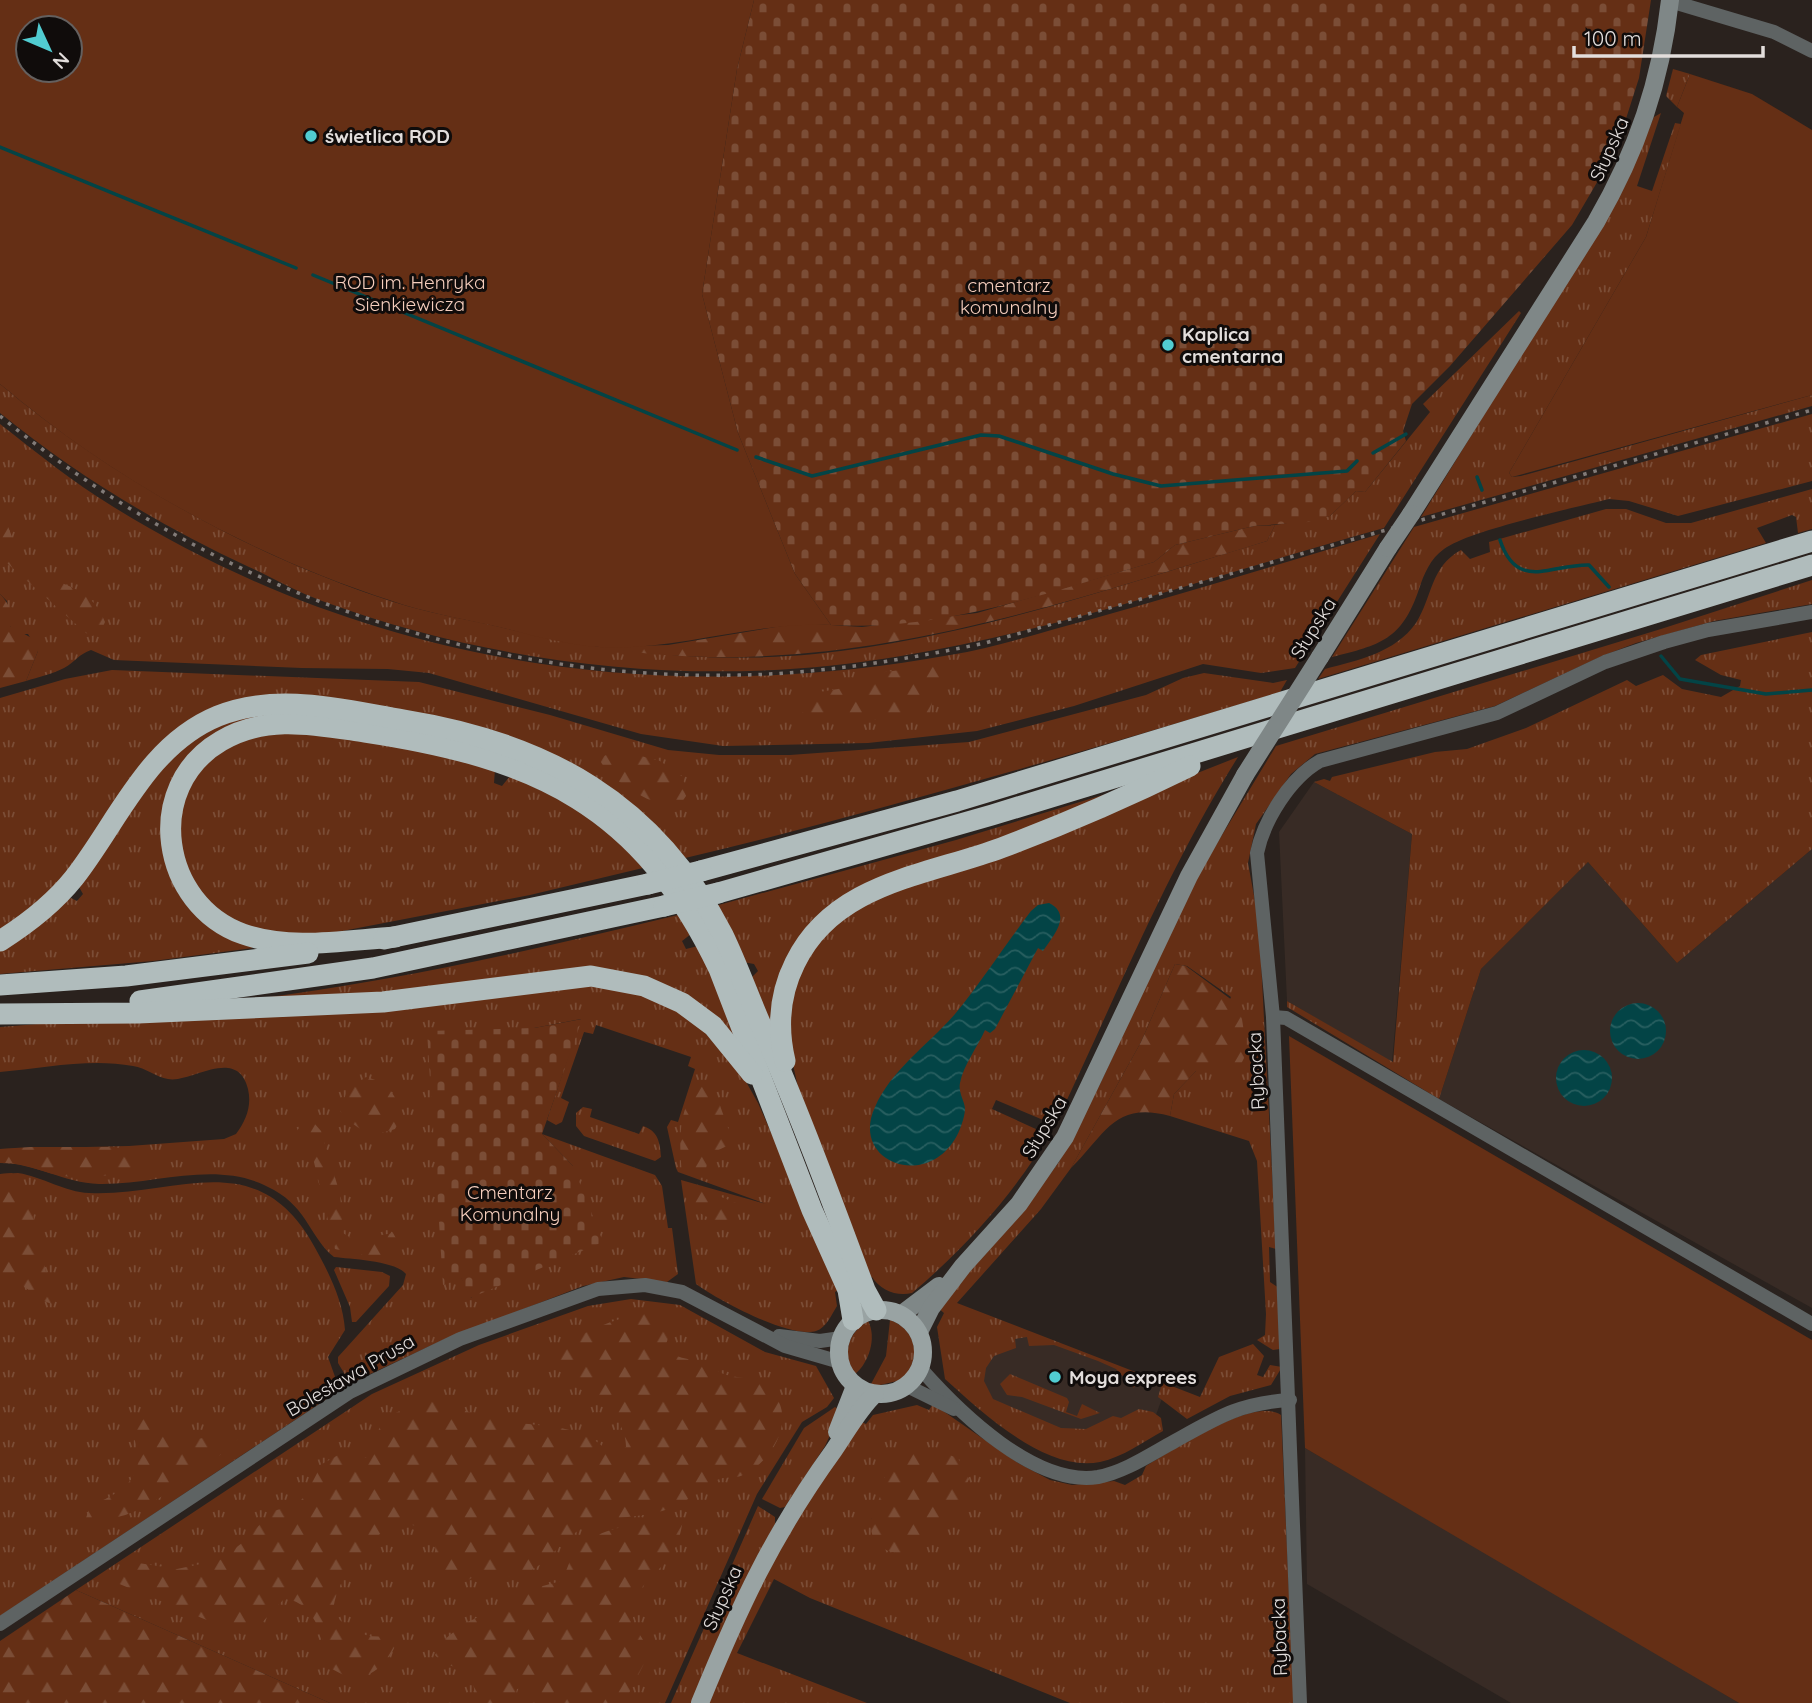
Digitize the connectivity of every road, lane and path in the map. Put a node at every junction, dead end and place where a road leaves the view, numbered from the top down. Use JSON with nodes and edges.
{"nodes":[{"id":1,"x":1670,"y":1,"type":"edge"},
{"id":2,"x":1812,"y":51,"type":"edge"},
{"id":3,"x":1812,"y":541,"type":"edge"},
{"id":4,"x":1812,"y":565,"type":"edge"},
{"id":5,"x":1812,"y":611,"type":"edge"},
{"id":6,"x":1245,"y":739,"type":"junction"},
{"id":7,"x":396,"y":937,"type":"junction"},
{"id":8,"x":0,"y":941,"type":"edge"},
{"id":9,"x":0,"y":985,"type":"edge"},
{"id":10,"x":47,"y":1012,"type":"junction"},
{"id":11,"x":0,"y":1014,"type":"edge"},
{"id":12,"x":1273,"y":1017,"type":"junction"},
{"id":13,"x":769,"y":1099,"type":"junction"},
{"id":14,"x":795,"y":1104,"type":"junction"},
{"id":15,"x":963,"y":1266,"type":"junction"},
{"id":16,"x":876,"y":1310,"type":"junction"},
{"id":17,"x":902,"y":1314,"type":"junction"},
{"id":18,"x":853,"y":1320,"type":"junction"},
{"id":19,"x":1812,"y":1324,"type":"edge"},
{"id":20,"x":754,"y":1330,"type":"junction"},
{"id":21,"x":919,"y":1332,"type":"junction"},
{"id":22,"x":841,"y":1338,"type":"junction"},
{"id":23,"x":840,"y":1362,"type":"junction"},
{"id":24,"x":920,"y":1368,"type":"junction"},
{"id":25,"x":855,"y":1386,"type":"junction"},
{"id":26,"x":906,"y":1386,"type":"junction"},
{"id":27,"x":875,"y":1394,"type":"junction"},
{"id":28,"x":1290,"y":1400,"type":"junction"},
{"id":29,"x":971,"y":1418,"type":"junction"},
{"id":30,"x":813,"y":1479,"type":"junction"},
{"id":31,"x":0,"y":1624,"type":"edge"},
{"id":32,"x":700,"y":1703,"type":"edge"},
{"id":33,"x":1300,"y":1703,"type":"edge"}],
"edges":[{"from":1,"to":2,"type":"street","name":"Słupska"},
{"from":1,"to":15,"type":"main road","name":"Słupska","bridge":true},
{"from":3,"to":7,"type":"highway","bridge":true},
{"from":4,"to":6,"type":"highway"},
{"from":5,"to":12,"type":"street"},
{"from":6,"to":10,"type":"highway","bridge":true},
{"from":6,"to":14,"type":"highway"},
{"from":7,"to":9,"type":"highway"},
{"from":7,"to":13,"type":"highway"},
{"from":8,"to":14,"type":"highway"},
{"from":10,"to":11,"type":"highway"},
{"from":10,"to":13,"type":"highway"},
{"from":12,"to":19,"type":"street","name":"Rybacka"},
{"from":12,"to":28,"type":"street","name":"Rybacka"},
{"from":13,"to":18,"type":"highway"},
{"from":14,"to":16,"type":"highway"},
{"from":15,"to":17,"type":"main road","name":"Słupska"},
{"from":15,"to":21,"type":"main road","name":"Słupska"},
{"from":16,"to":17,"type":"main road"},
{"from":16,"to":18,"type":"main road"},
{"from":17,"to":21,"type":"main road"},
{"from":18,"to":22,"type":"main road"},
{"from":20,"to":22,"type":"street","name":"Bolesława Prusa"},
{"from":20,"to":23,"type":"street","name":"Bolesława Prusa"},
{"from":20,"to":31,"type":"street","name":"Bolesława Prusa"},
{"from":21,"to":24,"type":"main road"},
{"from":22,"to":23,"type":"main road"},
{"from":23,"to":25,"type":"main road"},
{"from":24,"to":26,"type":"main road"},
{"from":24,"to":29,"type":"street"},
{"from":25,"to":27,"type":"main road"},
{"from":25,"to":30,"type":"main road","name":"Słupska"},
{"from":26,"to":27,"type":"main road"},
{"from":26,"to":29,"type":"street"},
{"from":27,"to":30,"type":"main road","name":"Słupska"},
{"from":28,"to":29,"type":"street"},
{"from":28,"to":33,"type":"street","name":"Rybacka"},
{"from":30,"to":32,"type":"main road","name":"Słupska"}]}
